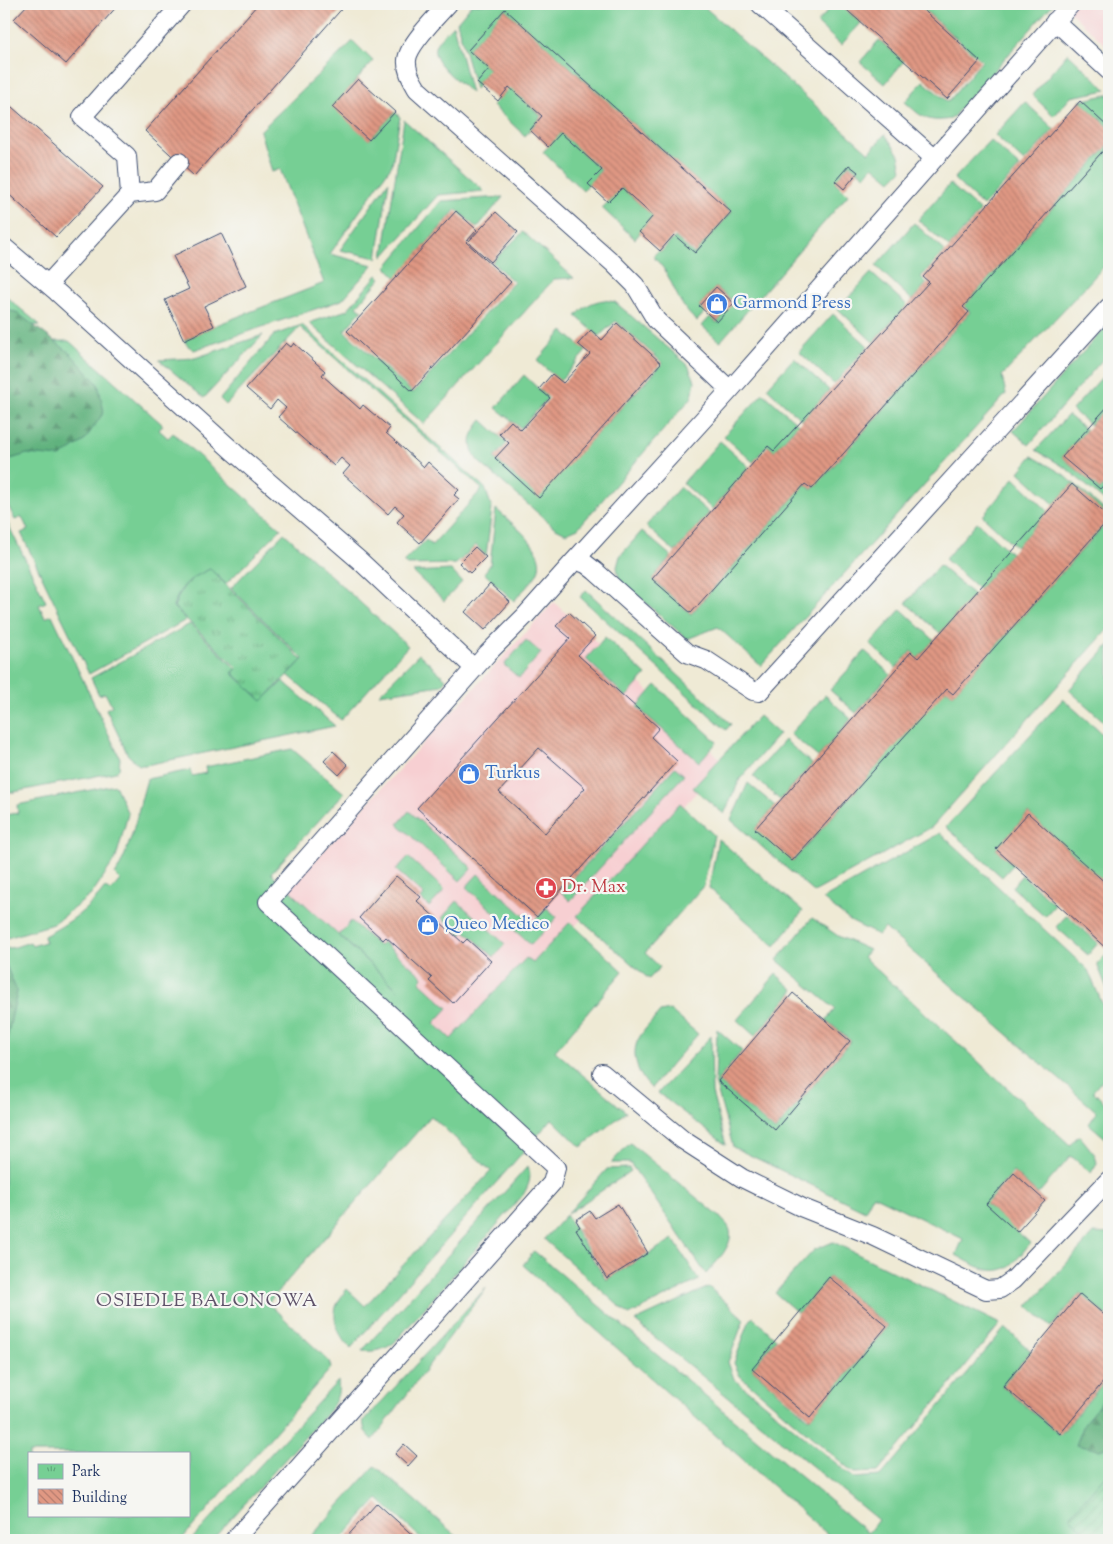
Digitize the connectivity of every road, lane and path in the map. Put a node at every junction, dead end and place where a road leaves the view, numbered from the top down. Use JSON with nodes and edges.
{"nodes":[{"id":1,"x":182,"y":4,"type":"edge"},
{"id":2,"x":448,"y":4,"type":"edge"},
{"id":3,"x":760,"y":4,"type":"edge"},
{"id":4,"x":1071,"y":4,"type":"edge"},
{"id":5,"x":1055,"y":21,"type":"junction"},
{"id":6,"x":1109,"y":71,"type":"edge"},
{"id":7,"x":934,"y":158,"type":"junction"},
{"id":8,"x":179,"y":162,"type":"dead end"},
{"id":9,"x":130,"y":194,"type":"junction"},
{"id":10,"x":4,"y":247,"type":"edge"},
{"id":11,"x":48,"y":284,"type":"junction"},
{"id":12,"x":1109,"y":307,"type":"edge"},
{"id":13,"x":730,"y":390,"type":"junction"},
{"id":14,"x":575,"y":560,"type":"junction"},
{"id":15,"x":474,"y":668,"type":"junction"},
{"id":16,"x":602,"y":1073,"type":"dead end"},
{"id":17,"x":1109,"y":1180,"type":"edge"},
{"id":18,"x":234,"y":1540,"type":"edge"}],
"edges":[{"from":1,"to":9,"type":"lane"},
{"from":2,"to":13,"type":"lane"},
{"from":3,"to":7,"type":"lane"},
{"from":4,"to":5,"type":"lane"},
{"from":5,"to":6,"type":"lane"},
{"from":5,"to":7,"type":"lane"},
{"from":7,"to":13,"type":"lane"},
{"from":8,"to":9,"type":"lane"},
{"from":9,"to":11,"type":"lane"},
{"from":10,"to":11,"type":"lane"},
{"from":11,"to":15,"type":"lane"},
{"from":12,"to":14,"type":"lane"},
{"from":13,"to":14,"type":"lane"},
{"from":14,"to":15,"type":"lane"},
{"from":15,"to":18,"type":"lane"},
{"from":16,"to":17,"type":"lane"}]}
